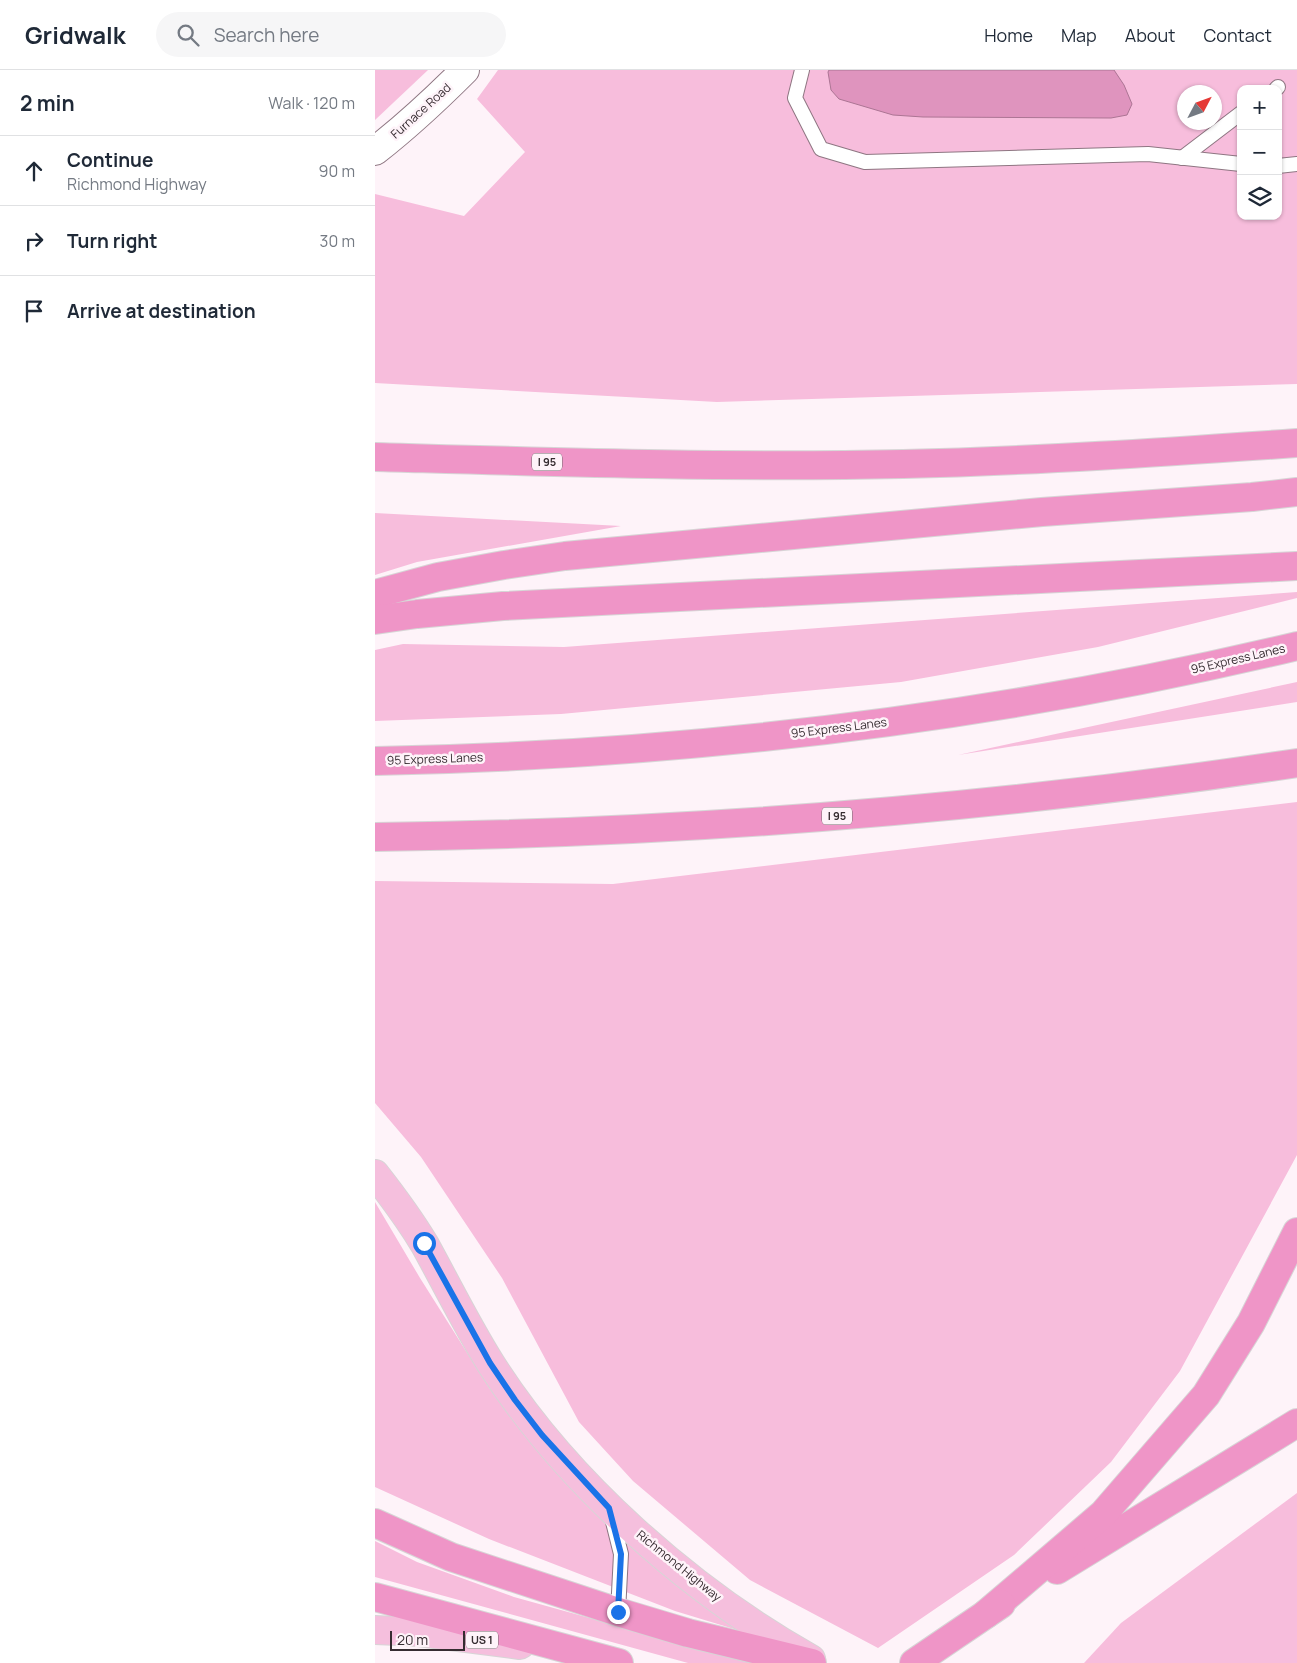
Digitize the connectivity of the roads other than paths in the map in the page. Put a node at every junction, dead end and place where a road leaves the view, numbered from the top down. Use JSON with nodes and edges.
{"nodes":[{"id":1,"x":465,"y":70,"type":"edge"},
{"id":2,"x":802,"y":70,"type":"edge"},
{"id":3,"x":1237,"y":116,"type":"edge"},
{"id":4,"x":375,"y":151,"type":"edge"},
{"id":5,"x":1182,"y":158,"type":"junction"},
{"id":6,"x":1237,"y":164,"type":"edge"},
{"id":7,"x":1297,"y":164,"type":"edge"},
{"id":8,"x":1282,"y":166,"type":"edge"},
{"id":9,"x":1297,"y":443,"type":"edge"},
{"id":10,"x":375,"y":457,"type":"edge"},
{"id":11,"x":1297,"y":492,"type":"edge"},
{"id":12,"x":1297,"y":566,"type":"edge"},
{"id":13,"x":375,"y":594,"type":"edge"},
{"id":14,"x":375,"y":620,"type":"edge"},
{"id":15,"x":1297,"y":646,"type":"edge"},
{"id":16,"x":375,"y":761,"type":"edge"},
{"id":17,"x":1297,"y":763,"type":"edge"},
{"id":18,"x":375,"y":836,"type":"edge"},
{"id":19,"x":375,"y":1174,"type":"edge"},
{"id":20,"x":1297,"y":1232,"type":"edge"},
{"id":21,"x":1297,"y":1424,"type":"edge"},
{"id":22,"x":609,"y":1508,"type":"junction"},
{"id":23,"x":375,"y":1523,"type":"edge"},
{"id":24,"x":375,"y":1597,"type":"edge"},
{"id":25,"x":618,"y":1612,"type":"junction"},
{"id":26,"x":986,"y":1614,"type":"junction"},
{"id":27,"x":375,"y":1630,"type":"edge"},
{"id":28,"x":589,"y":1654,"type":"junction"},
{"id":29,"x":619,"y":1663,"type":"edge"},
{"id":30,"x":812,"y":1663,"type":"edge"},
{"id":31,"x":819,"y":1663,"type":"edge"},
{"id":32,"x":914,"y":1663,"type":"edge"}],
"edges":[{"from":1,"to":4,"type":"main road","name":"Furnace Road"},
{"from":2,"to":5,"type":"lane"},
{"from":3,"to":5,"type":"lane"},
{"from":5,"to":6,"type":"lane"},
{"from":7,"to":8,"type":"lane"},
{"from":9,"to":10,"type":"highway","number":"I 95"},
{"from":11,"to":13,"type":"highway"},
{"from":12,"to":14,"type":"highway"},
{"from":15,"to":16,"type":"highway","name":"95 Express Lanes"},
{"from":17,"to":18,"type":"highway","number":"I 95"},
{"from":19,"to":22,"type":"main road","name":"Richmond Highway"},
{"from":20,"to":26,"type":"highway"},
{"from":21,"to":26,"type":"highway"},
{"from":22,"to":25,"type":"lane"},
{"from":22,"to":31,"type":"main road","name":"Richmond Highway"},
{"from":23,"to":25,"type":"highway"},
{"from":24,"to":28,"type":"highway"},
{"from":25,"to":30,"type":"highway"},
{"from":26,"to":32,"type":"highway"},
{"from":27,"to":28,"type":"main road","number":"US 1"},
{"from":28,"to":29,"type":"highway","number":"US 1"}]}
